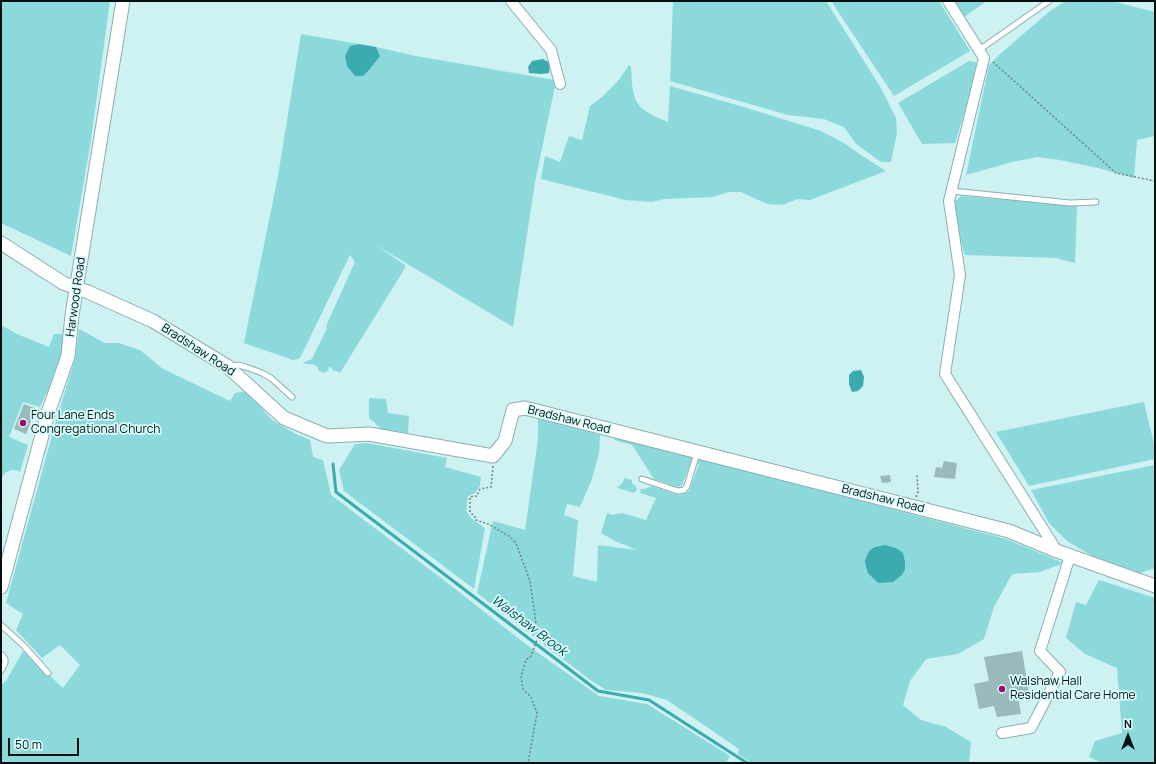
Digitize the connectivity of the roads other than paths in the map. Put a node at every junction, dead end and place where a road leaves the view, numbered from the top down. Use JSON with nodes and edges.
{"nodes":[{"id":1,"x":123,"y":1,"type":"edge"},
{"id":2,"x":511,"y":1,"type":"edge"},
{"id":3,"x":948,"y":1,"type":"edge"},
{"id":4,"x":1049,"y":1,"type":"edge"},
{"id":5,"x":979,"y":50,"type":"junction"},
{"id":6,"x":560,"y":84,"type":"dead end"},
{"id":7,"x":952,"y":191,"type":"junction"},
{"id":8,"x":1096,"y":202,"type":"dead end"},
{"id":9,"x":1,"y":243,"type":"edge"},
{"id":10,"x":76,"y":288,"type":"junction"},
{"id":11,"x":227,"y":366,"type":"junction"},
{"id":12,"x":292,"y":397,"type":"dead end"},
{"id":13,"x":698,"y":452,"type":"junction"},
{"id":14,"x":642,"y":479,"type":"dead end"},
{"id":15,"x":1057,"y":551,"type":"junction"},
{"id":16,"x":1070,"y":556,"type":"junction"},
{"id":17,"x":1155,"y":586,"type":"edge"},
{"id":18,"x":1,"y":587,"type":"edge"},
{"id":19,"x":1,"y":625,"type":"edge"},
{"id":20,"x":2,"y":655,"type":"edge"},
{"id":21,"x":1,"y":671,"type":"edge"},
{"id":22,"x":48,"y":673,"type":"dead end"},
{"id":23,"x":1002,"y":733,"type":"dead end"}],
"edges":[{"from":1,"to":10,"type":"street","name":"Harwood Road"},
{"from":2,"to":6,"type":"street"},
{"from":3,"to":5,"type":"street"},
{"from":4,"to":5,"type":"lane"},
{"from":5,"to":7,"type":"street"},
{"from":7,"to":8,"type":"lane"},
{"from":7,"to":15,"type":"street"},
{"from":9,"to":10,"type":"street","name":"Bradshaw Road"},
{"from":10,"to":11,"type":"street","name":"Bradshaw Road"},
{"from":10,"to":18,"type":"street","name":"Harwood Road"},
{"from":11,"to":12,"type":"lane"},
{"from":11,"to":13,"type":"street","name":"Bradshaw Road"},
{"from":13,"to":14,"type":"lane"},
{"from":13,"to":15,"type":"street","name":"Bradshaw Road"},
{"from":15,"to":16,"type":"street","name":"Bradshaw Road"},
{"from":16,"to":17,"type":"street","name":"Bradshaw Road"},
{"from":16,"to":23,"type":"street"},
{"from":19,"to":22,"type":"lane"},
{"from":20,"to":21,"type":"lane"}]}
